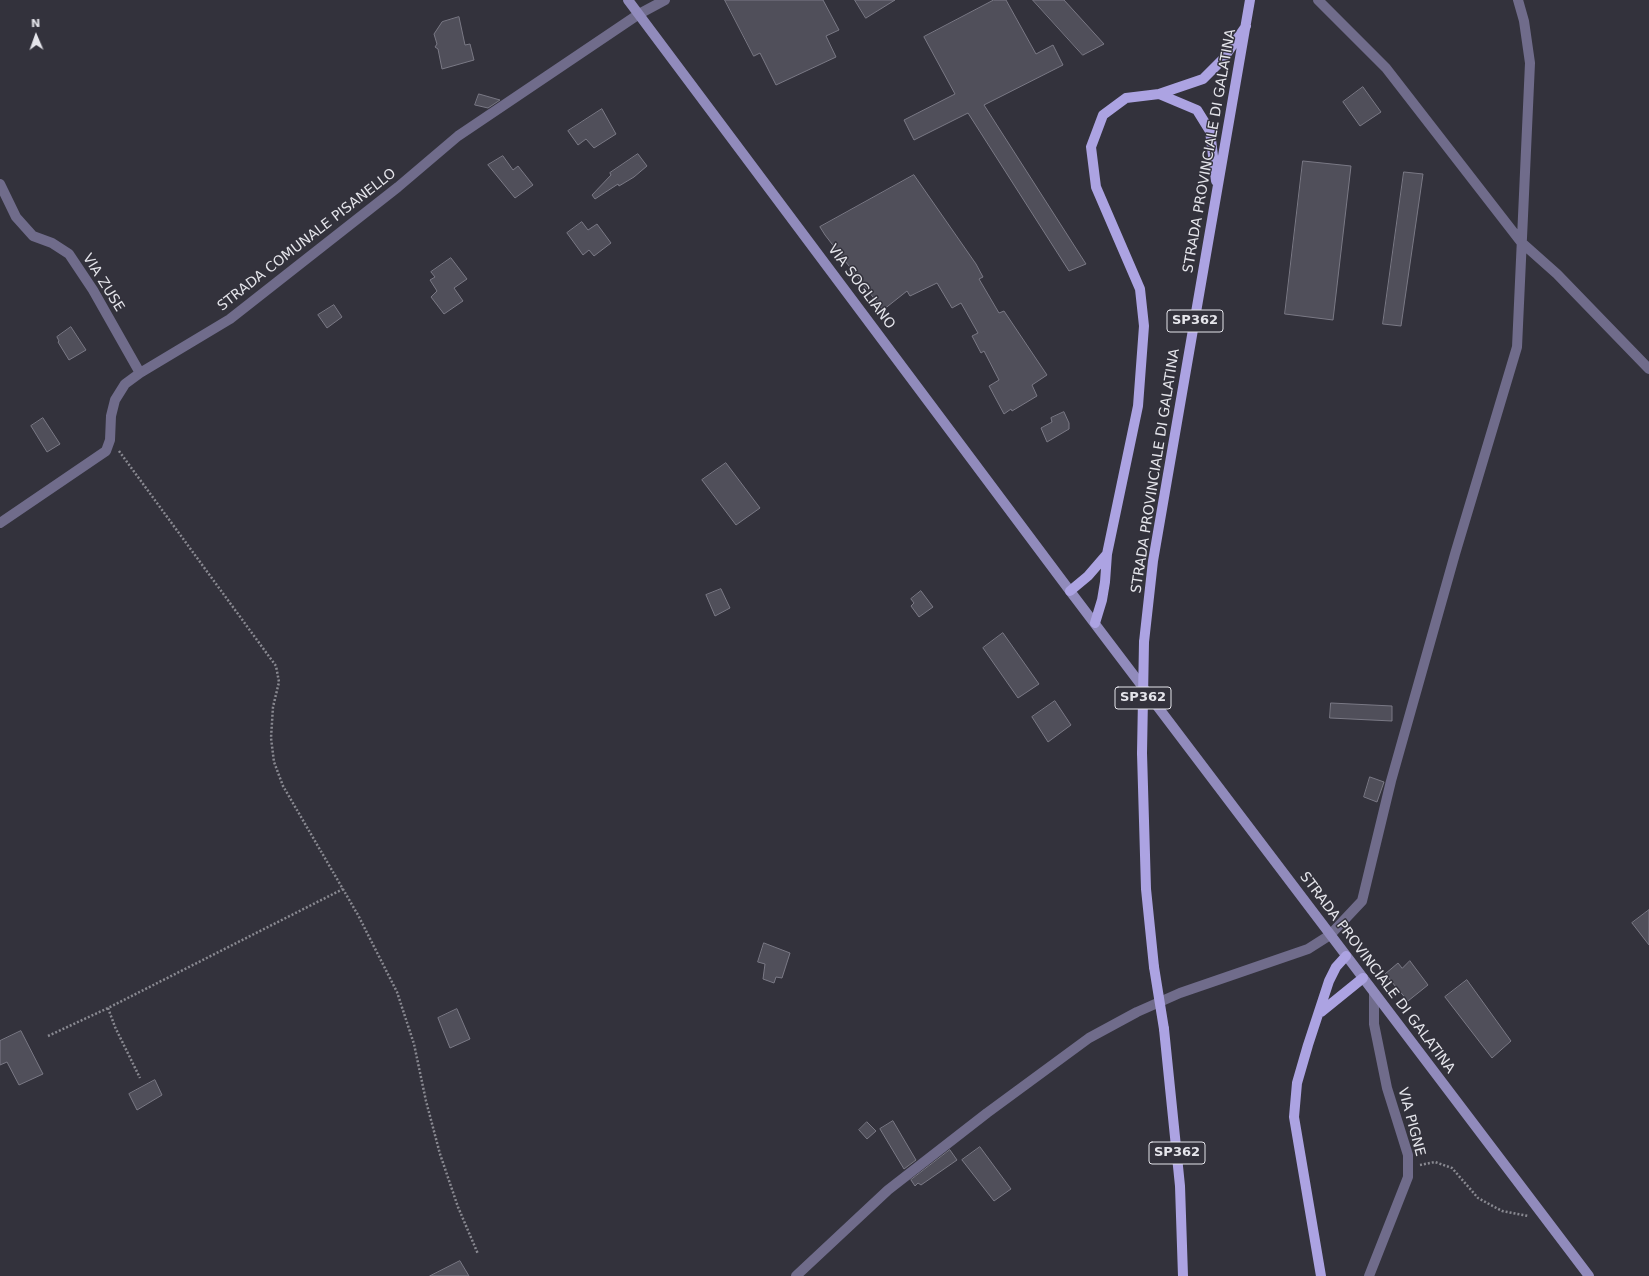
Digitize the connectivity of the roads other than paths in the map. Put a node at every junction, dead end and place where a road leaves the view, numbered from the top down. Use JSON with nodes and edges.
{"nodes":[{"id":1,"x":628,"y":0,"type":"edge"},
{"id":2,"x":665,"y":0,"type":"edge"},
{"id":3,"x":1250,"y":0,"type":"edge"},
{"id":4,"x":1318,"y":0,"type":"edge"},
{"id":5,"x":1518,"y":0,"type":"edge"},
{"id":6,"x":639,"y":14,"type":"junction"},
{"id":7,"x":1246,"y":26,"type":"junction"},
{"id":8,"x":1159,"y":94,"type":"junction"},
{"id":9,"x":0,"y":184,"type":"edge"},
{"id":10,"x":1217,"y":190,"type":"junction"},
{"id":11,"x":1521,"y":242,"type":"junction"},
{"id":12,"x":1649,"y":369,"type":"edge"},
{"id":13,"x":140,"y":373,"type":"junction"},
{"id":14,"x":0,"y":523,"type":"edge"},
{"id":15,"x":1107,"y":554,"type":"junction"},
{"id":16,"x":1070,"y":591,"type":"junction"},
{"id":17,"x":1095,"y":623,"type":"junction"},
{"id":18,"x":1330,"y":935,"type":"junction"},
{"id":19,"x":1346,"y":956,"type":"junction"},
{"id":20,"x":1363,"y":978,"type":"junction"},
{"id":21,"x":1374,"y":993,"type":"junction"},
{"id":22,"x":1319,"y":1013,"type":"junction"},
{"id":23,"x":796,"y":1276,"type":"edge"},
{"id":24,"x":1183,"y":1276,"type":"edge"},
{"id":25,"x":1321,"y":1276,"type":"edge"},
{"id":26,"x":1369,"y":1276,"type":"edge"},
{"id":27,"x":1589,"y":1276,"type":"edge"}],
"edges":[{"from":1,"to":6,"type":"main road","name":"VIA SOGLIANO"},
{"from":2,"to":6,"type":"street","name":"STRADA COMUNALE PISANELLO"},
{"from":3,"to":7,"type":"main road","name":"STRADA PROVINCIALE DI GALATINA","number":"SP362"},
{"from":4,"to":11,"type":"street"},
{"from":5,"to":11,"type":"street"},
{"from":6,"to":13,"type":"street","name":"STRADA COMUNALE PISANELLO"},
{"from":6,"to":16,"type":"main road","name":"VIA SOGLIANO"},
{"from":7,"to":8,"type":"main road"},
{"from":7,"to":10,"type":"main road","name":"STRADA PROVINCIALE DI GALATINA","number":"SP362"},
{"from":8,"to":10,"type":"main road"},
{"from":8,"to":15,"type":"main road"},
{"from":9,"to":13,"type":"street","name":"VIA ZUSE"},
{"from":10,"to":24,"type":"main road","name":"STRADA PROVINCIALE DI GALATINA","number":"SP362","bridge":true},
{"from":11,"to":12,"type":"street"},
{"from":11,"to":18,"type":"street"},
{"from":13,"to":14,"type":"street","name":"STRADA COMUNALE PISANELLO"},
{"from":15,"to":16,"type":"main road"},
{"from":15,"to":17,"type":"main road"},
{"from":16,"to":17,"type":"main road","name":"STRADA PROVINCIALE DI GALATINA","number":"SP362"},
{"from":17,"to":18,"type":"main road","name":"STRADA PROVINCIALE DI GALATINA","number":"SP362"},
{"from":18,"to":19,"type":"main road","name":"STRADA PROVINCIALE DI GALATINA","number":"SP362"},
{"from":18,"to":23,"type":"street"},
{"from":19,"to":20,"type":"main road","name":"STRADA PROVINCIALE DI GALATINA","number":"SP362"},
{"from":19,"to":22,"type":"main road"},
{"from":20,"to":21,"type":"main road","name":"STRADA PROVINCIALE DI GALATINA","number":"SP362"},
{"from":20,"to":22,"type":"main road"},
{"from":21,"to":26,"type":"street","name":"VIA PIGNE"},
{"from":21,"to":27,"type":"main road","name":"STRADA PROVINCIALE DI GALATINA","number":"SP362"},
{"from":22,"to":25,"type":"main road"}]}
